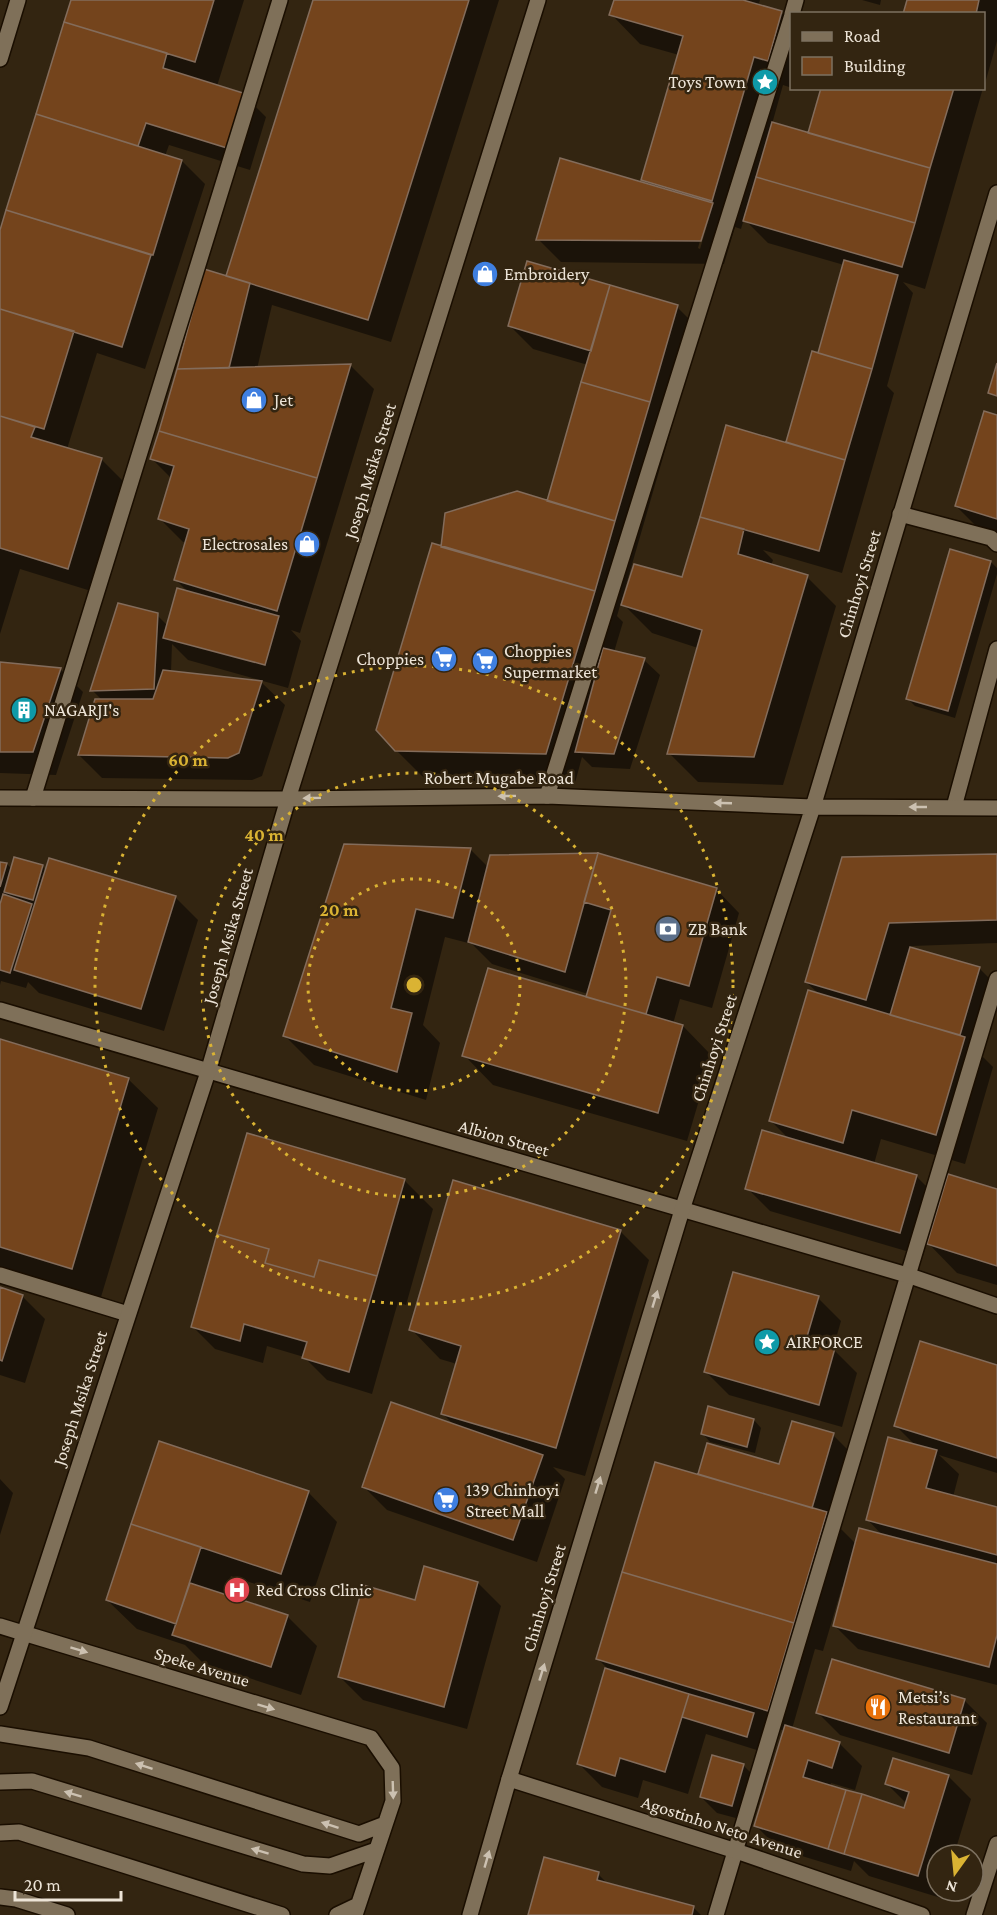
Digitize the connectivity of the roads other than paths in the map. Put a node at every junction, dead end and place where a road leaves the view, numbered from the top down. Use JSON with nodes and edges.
{"nodes":[{"id":1,"x":18,"y":0,"type":"edge"},
{"id":2,"x":280,"y":0,"type":"edge"},
{"id":3,"x":538,"y":0,"type":"edge"},
{"id":4,"x":790,"y":20,"type":"edge"},
{"id":5,"x":0,"y":59,"type":"edge"},
{"id":6,"x":997,"y":193,"type":"edge"},
{"id":7,"x":900,"y":514,"type":"junction"},
{"id":8,"x":997,"y":544,"type":"edge"},
{"id":9,"x":997,"y":650,"type":"edge"},
{"id":10,"x":547,"y":796,"type":"junction"},
{"id":11,"x":0,"y":798,"type":"edge"},
{"id":12,"x":33,"y":798,"type":"junction"},
{"id":13,"x":288,"y":799,"type":"junction"},
{"id":14,"x":813,"y":807,"type":"junction"},
{"id":15,"x":954,"y":807,"type":"junction"},
{"id":16,"x":997,"y":808,"type":"edge"},
{"id":17,"x":997,"y":979,"type":"edge"},
{"id":18,"x":0,"y":1010,"type":"edge"},
{"id":19,"x":208,"y":1072,"type":"junction"},
{"id":20,"x":682,"y":1210,"type":"junction"},
{"id":21,"x":0,"y":1275,"type":"edge"},
{"id":22,"x":907,"y":1275,"type":"junction"},
{"id":23,"x":997,"y":1306,"type":"edge"},
{"id":24,"x":128,"y":1314,"type":"junction"},
{"id":25,"x":0,"y":1626,"type":"edge"},
{"id":26,"x":23,"y":1634,"type":"junction"},
{"id":27,"x":0,"y":1707,"type":"edge"},
{"id":28,"x":0,"y":1734,"type":"edge"},
{"id":29,"x":509,"y":1779,"type":"junction"},
{"id":30,"x":0,"y":1782,"type":"edge"},
{"id":31,"x":385,"y":1824,"type":"junction"},
{"id":32,"x":0,"y":1833,"type":"edge"},
{"id":33,"x":997,"y":1844,"type":"edge"},
{"id":34,"x":376,"y":1850,"type":"junction"},
{"id":35,"x":736,"y":1851,"type":"junction"},
{"id":36,"x":0,"y":1897,"type":"edge"},
{"id":37,"x":356,"y":1910,"type":"edge"},
{"id":38,"x":67,"y":1915,"type":"edge"},
{"id":39,"x":282,"y":1915,"type":"edge"},
{"id":40,"x":338,"y":1915,"type":"edge"},
{"id":41,"x":470,"y":1915,"type":"edge"},
{"id":42,"x":716,"y":1915,"type":"edge"},
{"id":43,"x":922,"y":1915,"type":"edge"},
{"id":44,"x":974,"y":1915,"type":"edge"}],
"edges":[{"from":1,"to":5,"type":"street"},
{"from":2,"to":12,"type":"street"},
{"from":3,"to":13,"type":"street","name":"Joseph Msika Street"},
{"from":4,"to":10,"type":"street"},
{"from":6,"to":7,"type":"street","name":"Chinhoyi Street"},
{"from":7,"to":8,"type":"street"},
{"from":7,"to":14,"type":"street","name":"Chinhoyi Street"},
{"from":9,"to":15,"type":"street"},
{"from":10,"to":13,"type":"street","name":"Robert Mugabe Road","one_way":true},
{"from":14,"to":10,"type":"street","name":"Robert Mugabe Road","one_way":true},
{"from":11,"to":12,"type":"street","name":"Robert Mugabe Road"},
{"from":12,"to":13,"type":"street","name":"Robert Mugabe Road"},
{"from":13,"to":19,"type":"street","name":"Joseph Msika Street"},
{"from":15,"to":14,"type":"street","name":"Robert Mugabe Road","one_way":true},
{"from":14,"to":20,"type":"street","name":"Chinhoyi Street"},
{"from":15,"to":16,"type":"street","name":"Robert Mugabe Road"},
{"from":17,"to":22,"type":"street"},
{"from":18,"to":19,"type":"street","name":"Albion Street"},
{"from":19,"to":20,"type":"street","name":"Albion Street"},
{"from":19,"to":24,"type":"street","name":"Joseph Msika Street"},
{"from":20,"to":22,"type":"street","name":"Albion Street"},
{"from":29,"to":20,"type":"street","name":"Chinhoyi Street","one_way":true},
{"from":21,"to":24,"type":"street"},
{"from":22,"to":23,"type":"street","name":"Albion Street"},
{"from":22,"to":35,"type":"street"},
{"from":24,"to":26,"type":"street","name":"Joseph Msika Street"},
{"from":25,"to":26,"type":"street"},
{"from":26,"to":27,"type":"street","name":"Joseph Msika Street"},
{"from":26,"to":31,"type":"street","name":"Speke Avenue","one_way":true},
{"from":31,"to":28,"type":"street","one_way":true},
{"from":29,"to":35,"type":"street","name":"Agostinho Neto Avenue"},
{"from":41,"to":29,"type":"street","name":"Chinhoyi Street","one_way":true},
{"from":34,"to":30,"type":"street","one_way":true},
{"from":31,"to":34,"type":"street"},
{"from":32,"to":39,"type":"street"},
{"from":33,"to":44,"type":"street"},
{"from":34,"to":37,"type":"street"},
{"from":35,"to":42,"type":"street"},
{"from":35,"to":43,"type":"street","name":"Agostinho Neto Avenue"},
{"from":36,"to":38,"type":"street"},
{"from":37,"to":40,"type":"street"}]}
